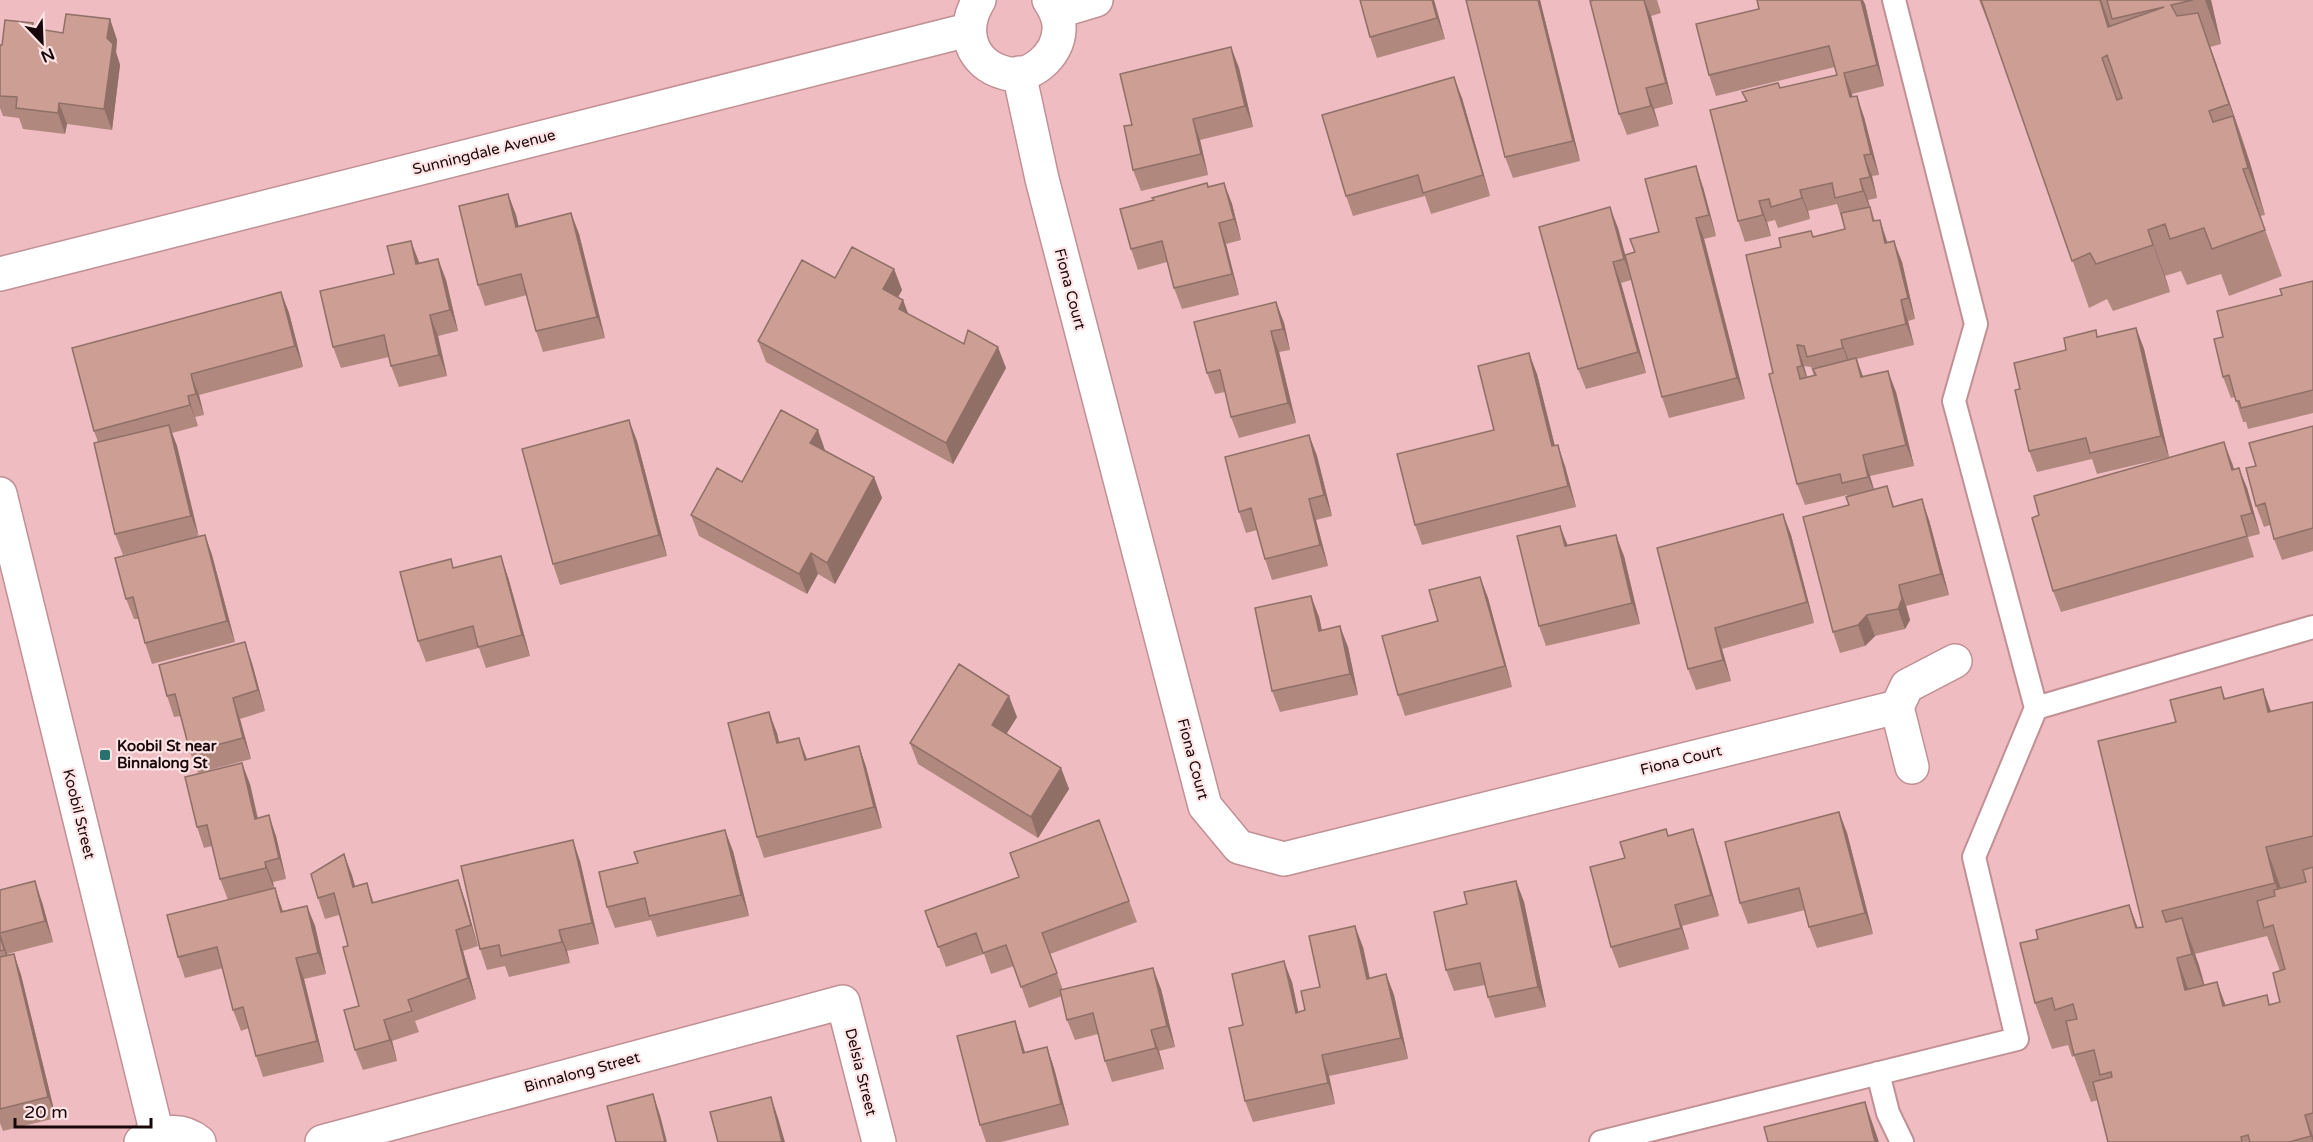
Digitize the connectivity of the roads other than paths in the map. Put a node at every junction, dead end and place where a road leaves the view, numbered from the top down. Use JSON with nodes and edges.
{"nodes":[{"id":1,"x":1096,"y":0,"type":"edge"},
{"id":2,"x":1894,"y":0,"type":"edge"},
{"id":3,"x":1053,"y":6,"type":"edge"},
{"id":4,"x":973,"y":15,"type":"edge"},
{"id":5,"x":1019,"y":73,"type":"junction"},
{"id":6,"x":0,"y":274,"type":"edge"},
{"id":7,"x":0,"y":494,"type":"edge"},
{"id":8,"x":2313,"y":627,"type":"edge"},
{"id":9,"x":1955,"y":661,"type":"dead end"},
{"id":10,"x":1897,"y":706,"type":"junction"},
{"id":11,"x":2036,"y":708,"type":"junction"},
{"id":12,"x":1912,"y":767,"type":"dead end"},
{"id":13,"x":843,"y":1002,"type":"joint"},
{"id":14,"x":1878,"y":1074,"type":"junction"},
{"id":15,"x":149,"y":1138,"type":"edge"},
{"id":16,"x":199,"y":1142,"type":"edge"},
{"id":17,"x":322,"y":1142,"type":"edge"},
{"id":18,"x":879,"y":1142,"type":"edge"},
{"id":19,"x":1601,"y":1142,"type":"edge"},
{"id":20,"x":1902,"y":1142,"type":"edge"}],
"edges":[{"from":1,"to":3,"type":"street"},
{"from":2,"to":11,"type":"lane"},
{"from":3,"to":5,"type":"street"},
{"from":4,"to":5,"type":"street"},
{"from":4,"to":6,"type":"street","name":"Sunningdale Avenue"},
{"from":5,"to":10,"type":"street","name":"Fiona Court"},
{"from":7,"to":15,"type":"street","name":"Koobil Street"},
{"from":8,"to":11,"type":"lane"},
{"from":9,"to":10,"type":"street"},
{"from":10,"to":12,"type":"street"},
{"from":11,"to":14,"type":"lane"},
{"from":13,"to":17,"type":"street","name":"Binnalong Street"},
{"from":13,"to":18,"type":"street","name":"Delsia Street"},
{"from":14,"to":19,"type":"lane"},
{"from":14,"to":20,"type":"lane"},
{"from":15,"to":16,"type":"street"}]}
